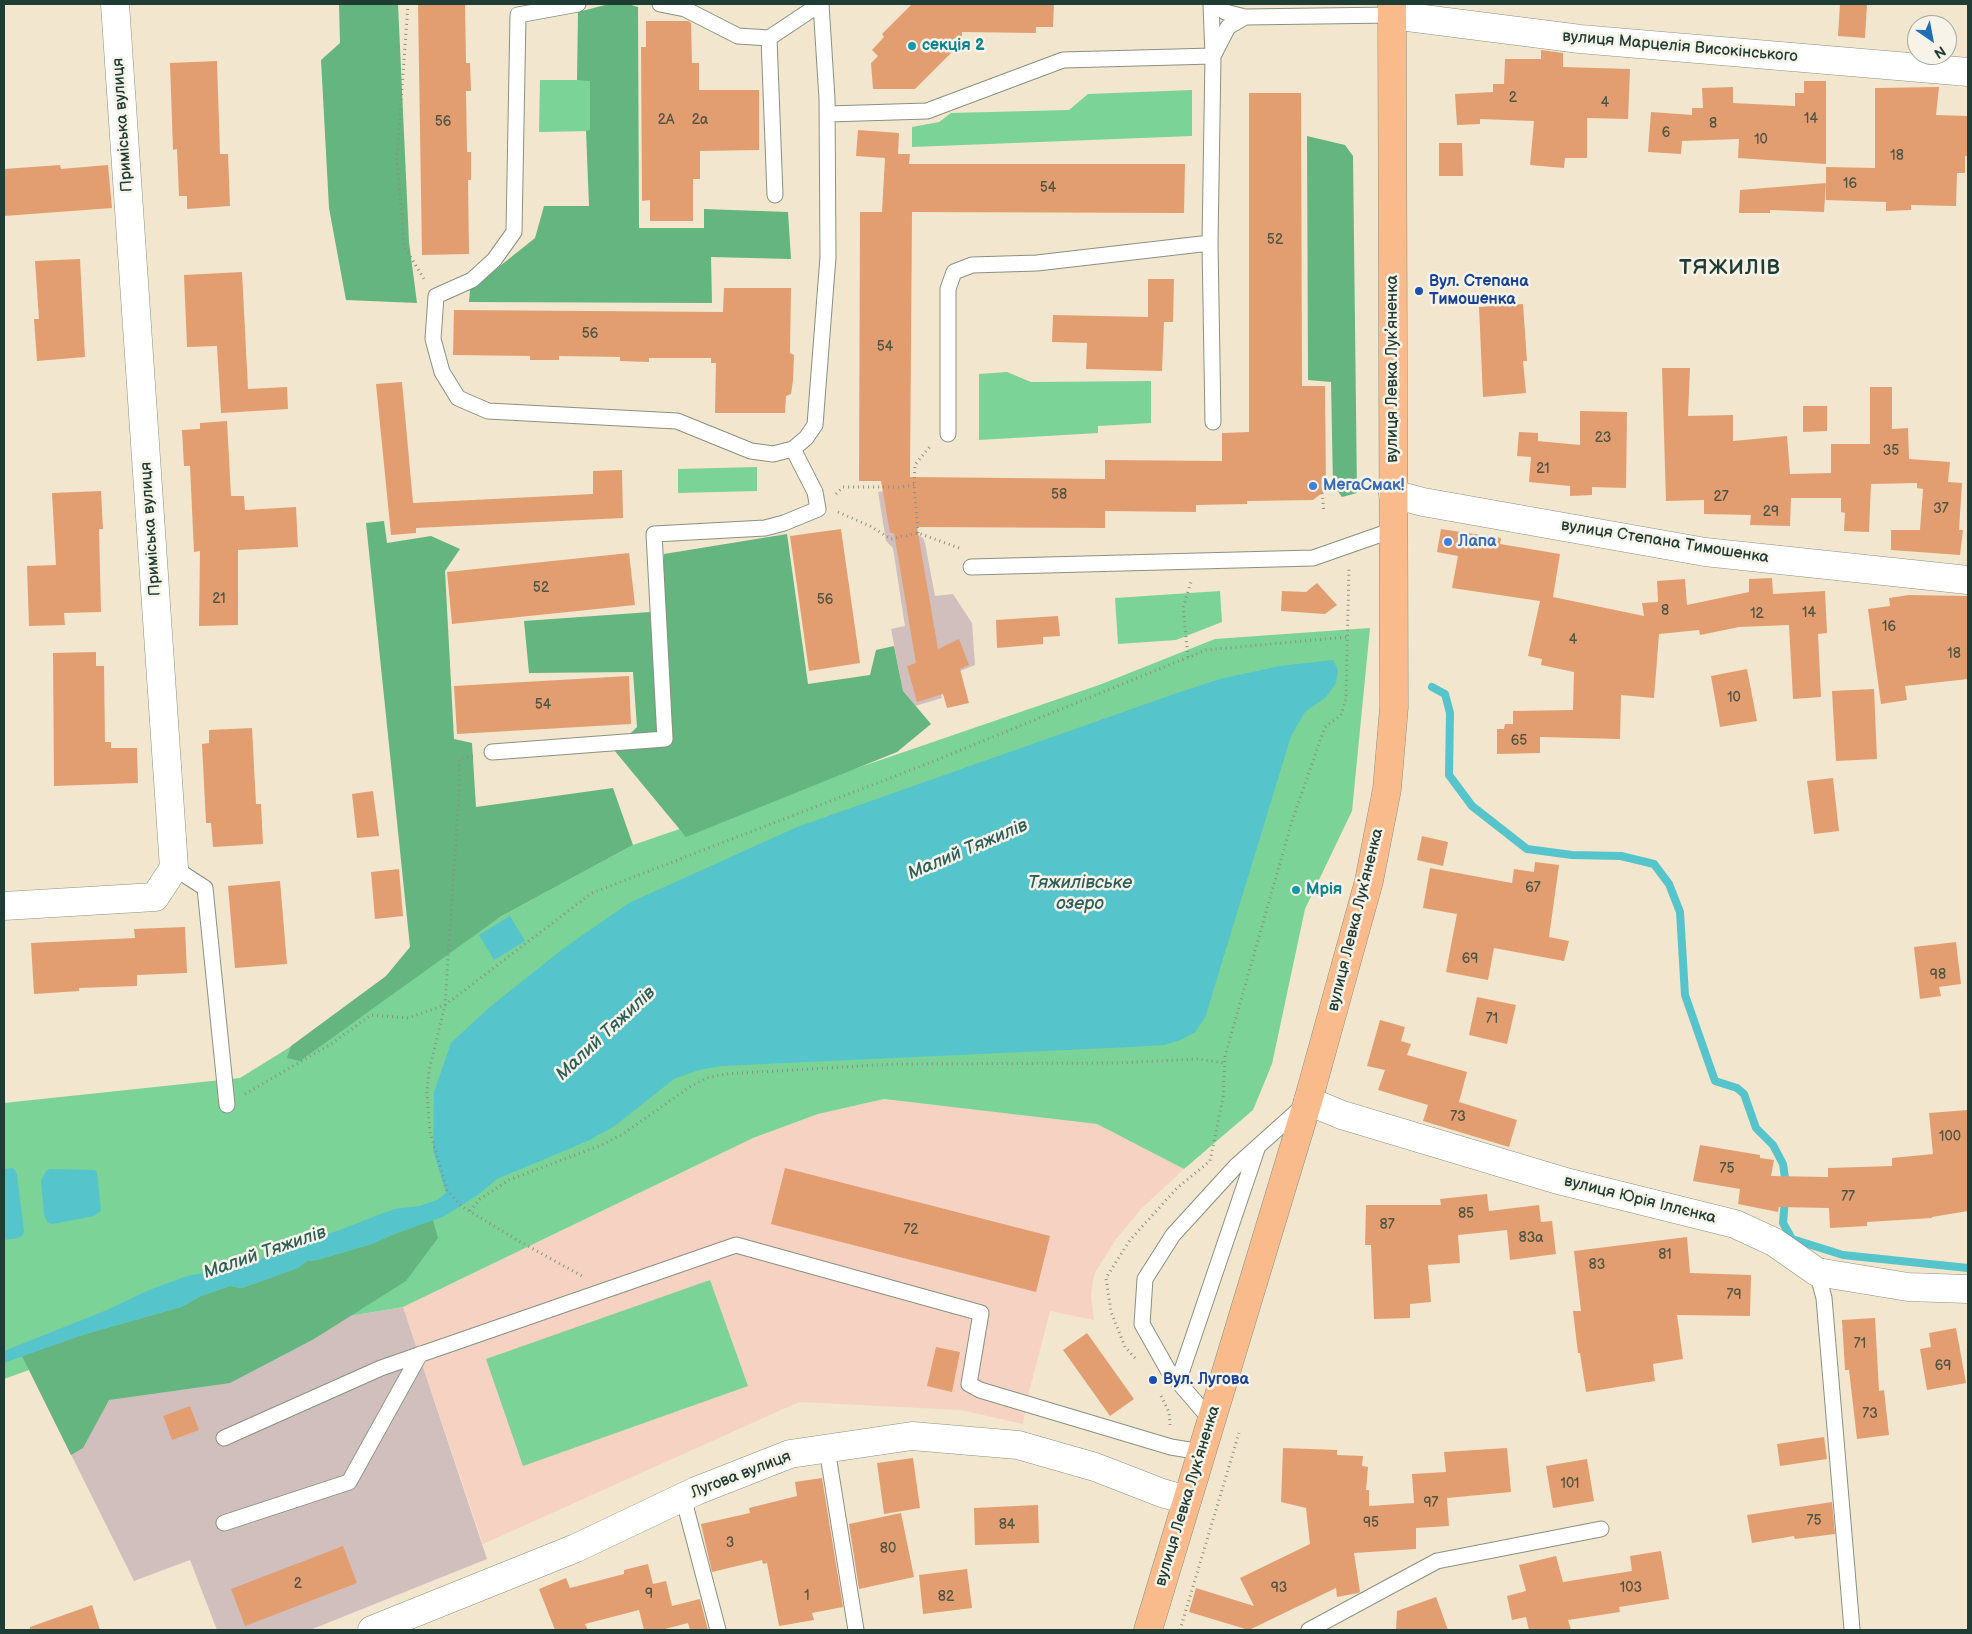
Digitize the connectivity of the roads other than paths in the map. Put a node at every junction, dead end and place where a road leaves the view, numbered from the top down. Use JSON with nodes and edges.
{"nodes":[{"id":1,"x":115,"y":4,"type":"edge"},
{"id":2,"x":578,"y":4,"type":"edge"},
{"id":3,"x":660,"y":4,"type":"edge"},
{"id":4,"x":820,"y":4,"type":"edge"},
{"id":5,"x":1211,"y":4,"type":"edge"},
{"id":6,"x":1218,"y":4,"type":"edge"},
{"id":7,"x":685,"y":6,"type":"edge"},
{"id":8,"x":1392,"y":9,"type":"edge"},
{"id":9,"x":1245,"y":17,"type":"junction"},
{"id":10,"x":769,"y":38,"type":"junction"},
{"id":11,"x":1213,"y":56,"type":"junction"},
{"id":12,"x":1968,"y":72,"type":"edge"},
{"id":13,"x":828,"y":114,"type":"junction"},
{"id":14,"x":775,"y":195,"type":"dead end"},
{"id":15,"x":1210,"y":243,"type":"junction"},
{"id":16,"x":1214,"y":422,"type":"dead end"},
{"id":17,"x":948,"y":434,"type":"road end"},
{"id":18,"x":793,"y":449,"type":"junction"},
{"id":19,"x":1393,"y":494,"type":"junction"},
{"id":20,"x":1393,"y":530,"type":"junction"},
{"id":21,"x":971,"y":567,"type":"road end"},
{"id":22,"x":1968,"y":580,"type":"edge"},
{"id":23,"x":492,"y":752,"type":"road end"},
{"id":24,"x":174,"y":868,"type":"junction"},
{"id":25,"x":4,"y":906,"type":"edge"},
{"id":26,"x":1308,"y":1102,"type":"junction"},
{"id":27,"x":227,"y":1105,"type":"road end"},
{"id":28,"x":1257,"y":1147,"type":"junction"},
{"id":29,"x":1818,"y":1272,"type":"junction"},
{"id":30,"x":1968,"y":1289,"type":"edge"},
{"id":31,"x":420,"y":1354,"type":"junction"},
{"id":32,"x":1178,"y":1382,"type":"junction"},
{"id":33,"x":1211,"y":1420,"type":"junction"},
{"id":34,"x":224,"y":1438,"type":"dead end"},
{"id":35,"x":827,"y":1449,"type":"junction"},
{"id":36,"x":1201,"y":1452,"type":"junction"},
{"id":37,"x":683,"y":1497,"type":"junction"},
{"id":38,"x":1187,"y":1500,"type":"junction"},
{"id":39,"x":224,"y":1523,"type":"dead end"},
{"id":40,"x":1601,"y":1529,"type":"dead end"},
{"id":41,"x":1852,"y":1629,"type":"dead end"},
{"id":42,"x":372,"y":1630,"type":"edge"},
{"id":43,"x":718,"y":1630,"type":"edge"},
{"id":44,"x":856,"y":1630,"type":"edge"},
{"id":45,"x":1148,"y":1630,"type":"edge"},
{"id":46,"x":1309,"y":1630,"type":"edge"}],
"edges":[{"from":1,"to":24,"type":"street","name":"Приміська вулиця"},
{"from":2,"to":18,"type":"lane"},
{"from":3,"to":7,"type":"lane"},
{"from":4,"to":10,"type":"lane"},
{"from":4,"to":13,"type":"lane"},
{"from":5,"to":11,"type":"lane"},
{"from":6,"to":9,"type":"lane"},
{"from":7,"to":10,"type":"lane"},
{"from":8,"to":9,"type":"lane"},
{"from":8,"to":12,"type":"street","name":"вулиця Марцелія Високінського"},
{"from":8,"to":19,"type":"main road","name":"вулиця Левка Лукʼяненка"},
{"from":9,"to":11,"type":"lane"},
{"from":10,"to":14,"type":"lane"},
{"from":11,"to":13,"type":"lane"},
{"from":11,"to":15,"type":"lane"},
{"from":13,"to":18,"type":"lane"},
{"from":15,"to":16,"type":"lane"},
{"from":15,"to":17,"type":"lane"},
{"from":18,"to":23,"type":"lane"},
{"from":19,"to":20,"type":"main road","name":"вулиця Левка Лукʼяненка"},
{"from":19,"to":22,"type":"street","name":"вулиця Степана Тимошенка"},
{"from":20,"to":21,"type":"lane"},
{"from":20,"to":26,"type":"main road","name":"вулиця Левка Лукʼяненка"},
{"from":24,"to":25,"type":"street"},
{"from":24,"to":27,"type":"lane"},
{"from":26,"to":28,"type":"lane"},
{"from":26,"to":29,"type":"street","name":"вулиця Юрія Іллєнка"},
{"from":26,"to":33,"type":"main road","name":"вулиця Левка Лукʼяненка"},
{"from":28,"to":32,"type":"lane"},
{"from":28,"to":32,"type":"lane"},
{"from":29,"to":30,"type":"street","name":"вулиця Юрія Іллєнка"},
{"from":29,"to":41,"type":"lane"},
{"from":31,"to":34,"type":"lane"},
{"from":31,"to":36,"type":"lane"},
{"from":31,"to":39,"type":"lane"},
{"from":32,"to":33,"type":"lane"},
{"from":33,"to":36,"type":"main road","name":"вулиця Левка Лукʼяненка"},
{"from":35,"to":37,"type":"street","name":"Лугова вулиця"},
{"from":35,"to":38,"type":"street","name":"Лугова вулиця"},
{"from":35,"to":44,"type":"lane"},
{"from":36,"to":38,"type":"main road","name":"вулиця Левка Лукʼяненка"},
{"from":37,"to":42,"type":"street","name":"Лугова вулиця"},
{"from":37,"to":43,"type":"lane"},
{"from":38,"to":45,"type":"main road","name":"вулиця Левка Лукʼяненка"},
{"from":40,"to":46,"type":"lane"}]}
